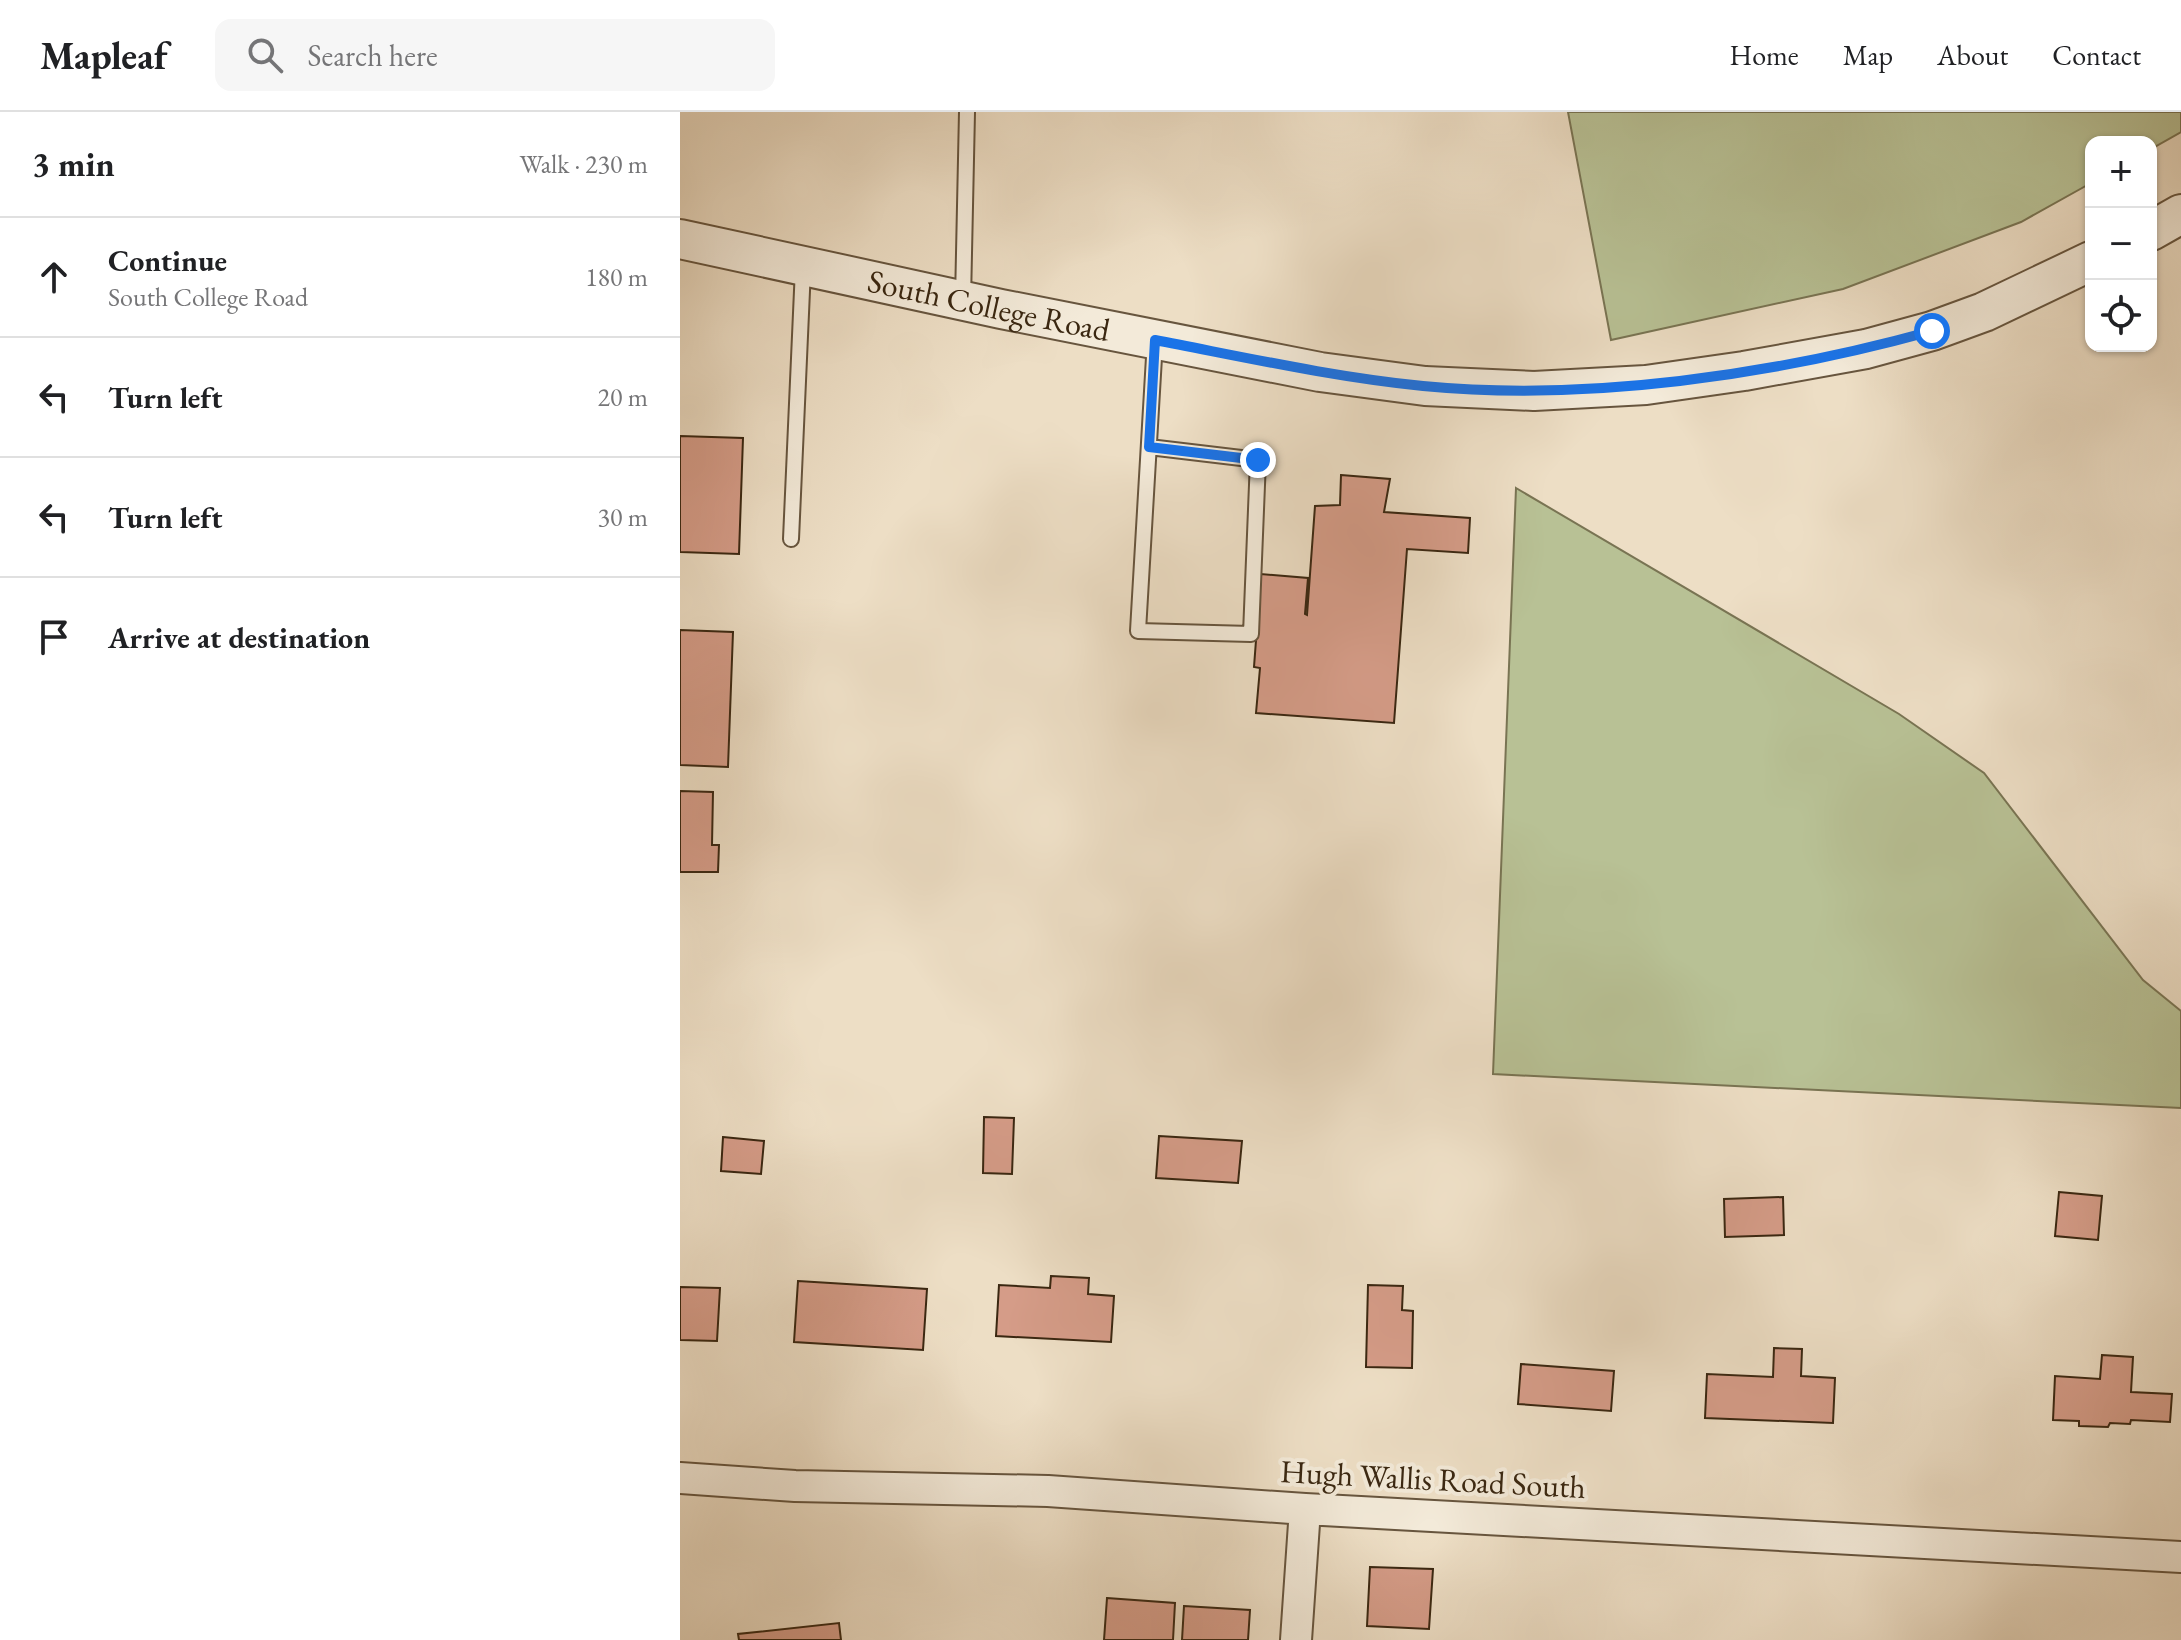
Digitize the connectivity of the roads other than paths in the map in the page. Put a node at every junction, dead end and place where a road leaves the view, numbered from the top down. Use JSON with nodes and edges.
{"nodes":[{"id":1,"x":967,"y":112,"type":"edge"},
{"id":2,"x":2181,"y":214,"type":"edge"},
{"id":3,"x":2157,"y":228,"type":"edge"},
{"id":4,"x":680,"y":239,"type":"edge"},
{"id":5,"x":2085,"y":264,"type":"edge"},
{"id":6,"x":803,"y":267,"type":"junction"},
{"id":7,"x":963,"y":301,"type":"junction"},
{"id":8,"x":1155,"y":340,"type":"junction"},
{"id":9,"x":1149,"y":447,"type":"junction"},
{"id":10,"x":791,"y":539,"type":"dead end"},
{"id":11,"x":680,"y":1478,"type":"edge"},
{"id":12,"x":1305,"y":1509,"type":"junction"},
{"id":13,"x":2181,"y":1557,"type":"edge"},
{"id":14,"x":1296,"y":1640,"type":"edge"}],
"edges":[{"from":1,"to":7,"type":"lane"},
{"from":2,"to":3,"type":"street"},
{"from":4,"to":6,"type":"street","name":"South College Road"},
{"from":5,"to":8,"type":"street","name":"South College Road"},
{"from":6,"to":7,"type":"street","name":"South College Road"},
{"from":6,"to":10,"type":"lane"},
{"from":7,"to":8,"type":"street","name":"South College Road"},
{"from":8,"to":9,"type":"lane"},
{"from":9,"to":9,"type":"lane"},
{"from":11,"to":12,"type":"street","name":"Hugh Wallis Road South"},
{"from":12,"to":13,"type":"street","name":"Hugh Wallis Road South"},
{"from":12,"to":14,"type":"street"}]}
